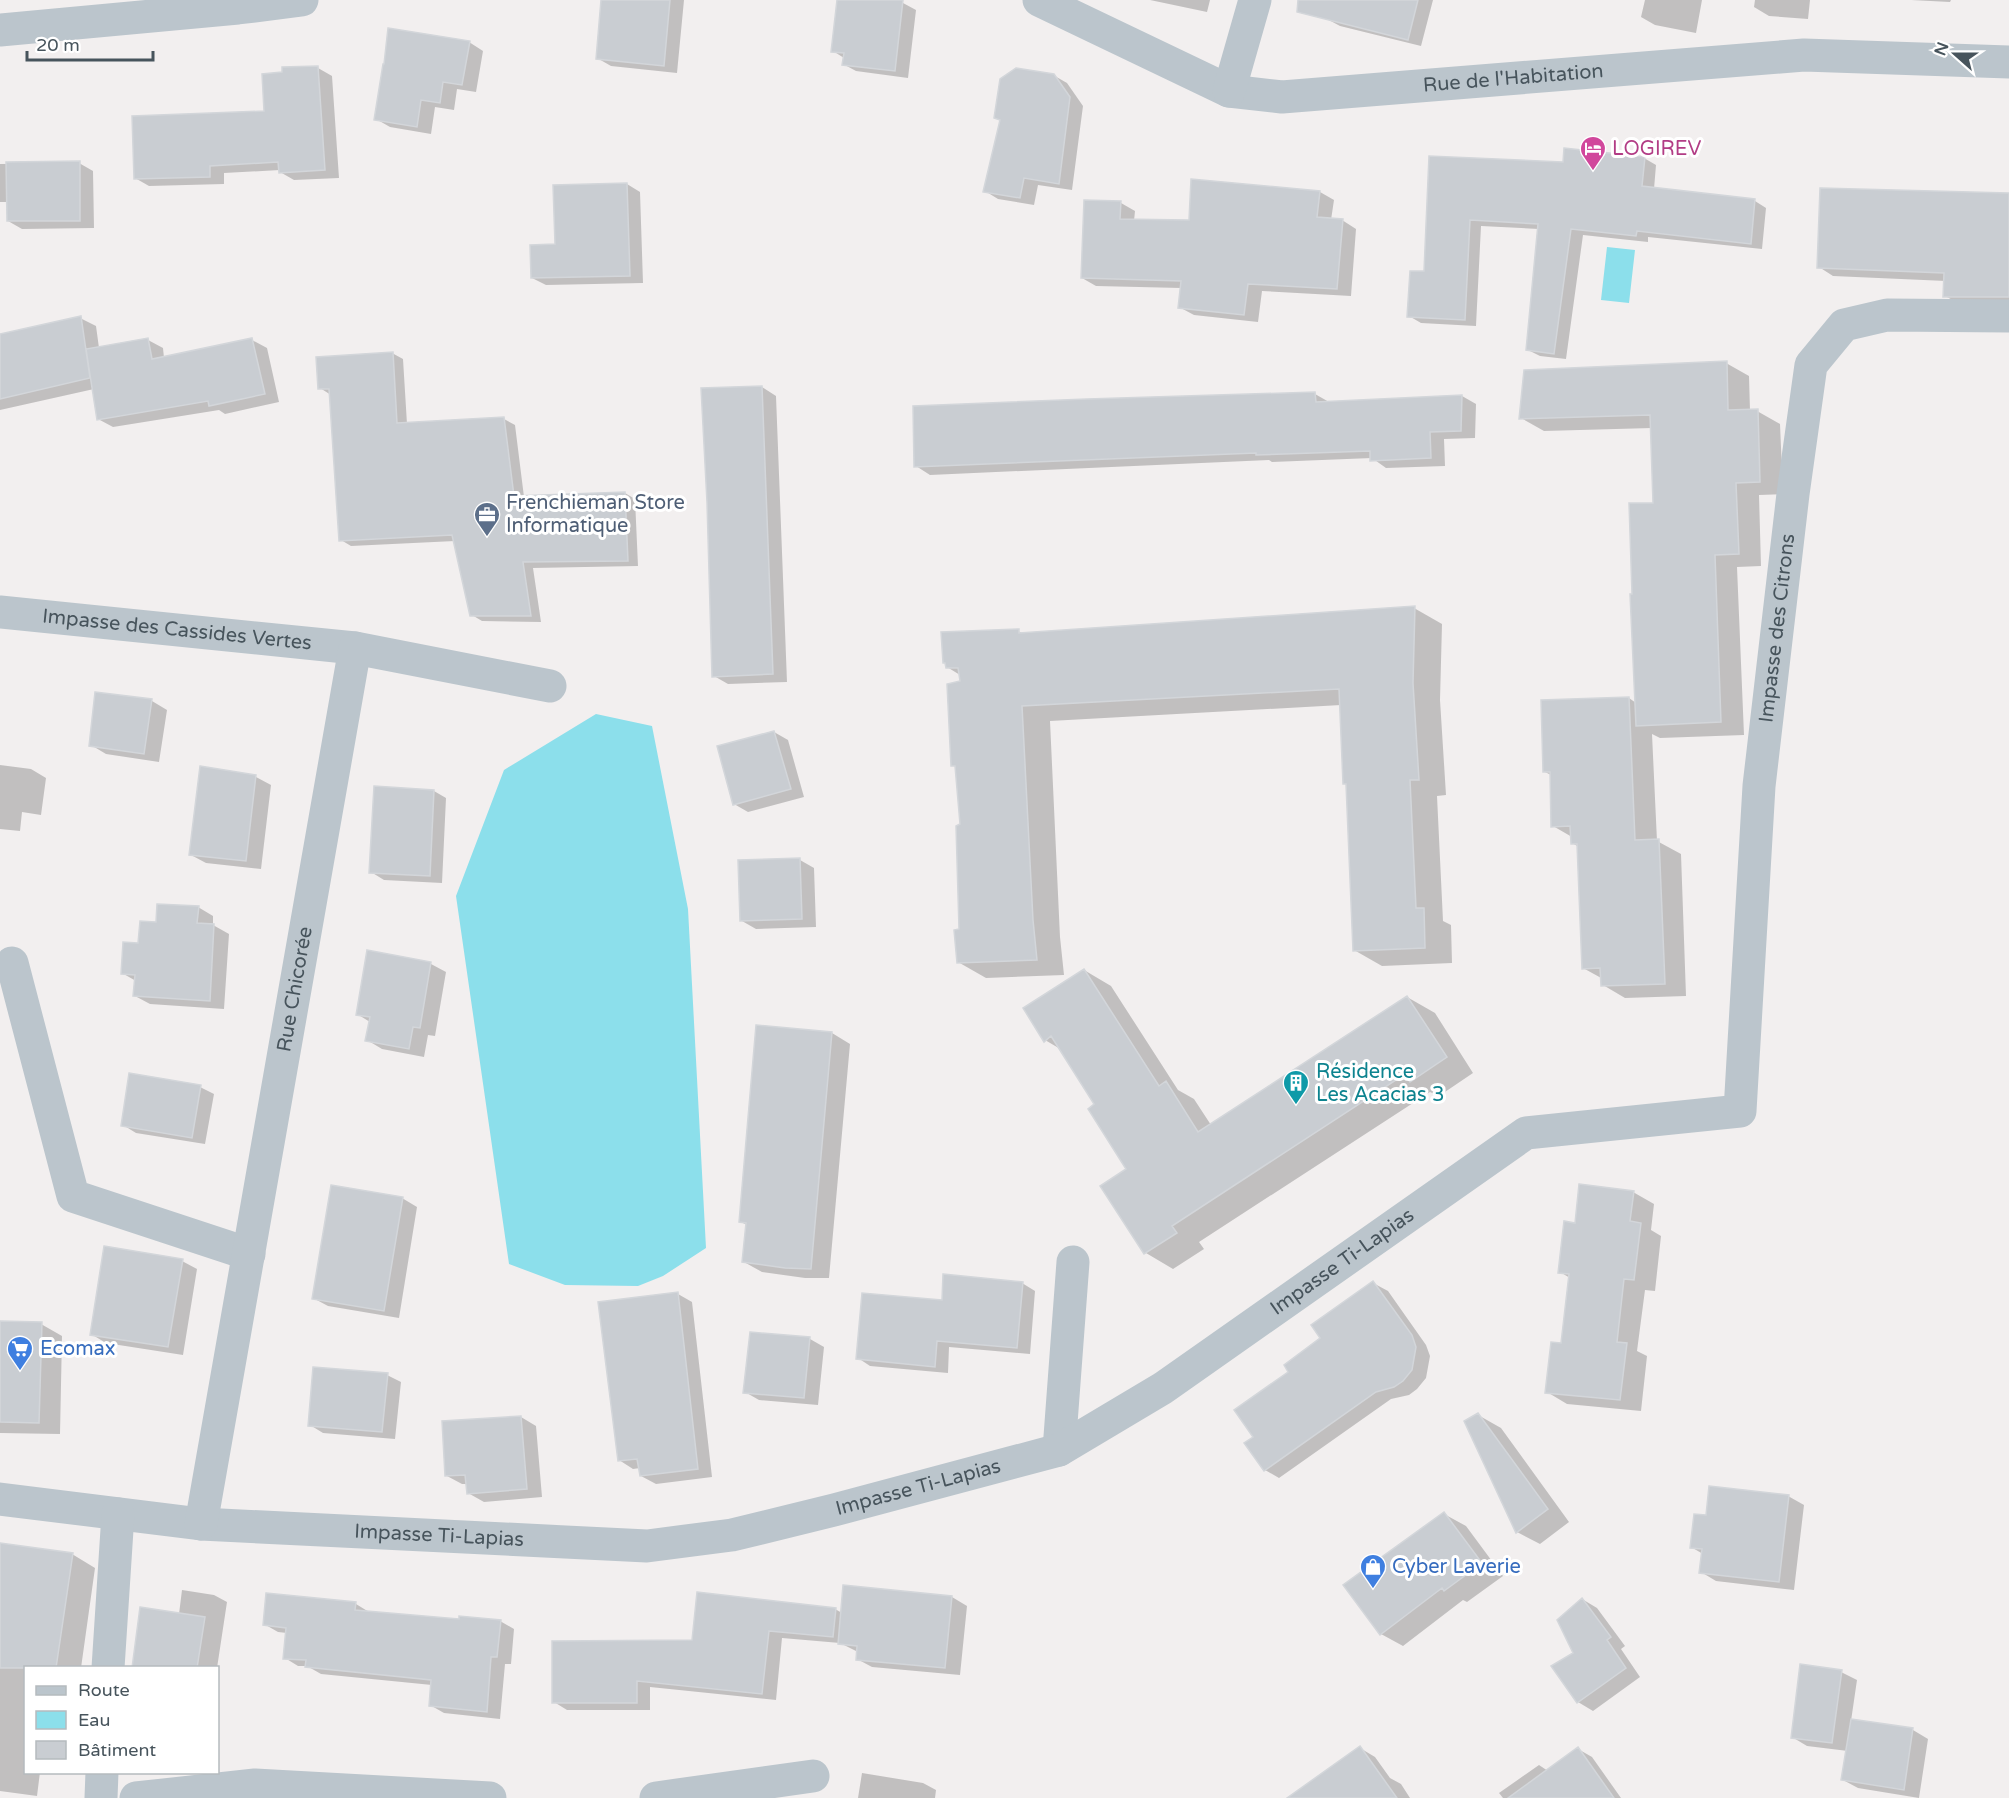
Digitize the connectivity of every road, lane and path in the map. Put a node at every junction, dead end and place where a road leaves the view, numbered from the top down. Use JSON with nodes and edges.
{"nodes":[{"id":1,"x":302,"y":0,"type":"edge"},
{"id":2,"x":1039,"y":0,"type":"edge"},
{"id":3,"x":1255,"y":0,"type":"edge"},
{"id":4,"x":0,"y":30,"type":"edge"},
{"id":5,"x":2009,"y":62,"type":"edge"},
{"id":6,"x":1229,"y":91,"type":"junction"},
{"id":7,"x":2009,"y":316,"type":"edge"},
{"id":8,"x":0,"y":612,"type":"edge"},
{"id":9,"x":356,"y":648,"type":"junction"},
{"id":10,"x":550,"y":686,"type":"dead end"},
{"id":11,"x":12,"y":963,"type":"dead end"},
{"id":12,"x":1740,"y":1111,"type":"joint"},
{"id":13,"x":249,"y":1254,"type":"junction"},
{"id":14,"x":1073,"y":1262,"type":"dead end"},
{"id":15,"x":1059,"y":1450,"type":"junction"},
{"id":16,"x":0,"y":1499,"type":"edge"},
{"id":17,"x":118,"y":1514,"type":"junction"},
{"id":18,"x":201,"y":1524,"type":"junction"},
{"id":19,"x":108,"y":1666,"type":"edge"},
{"id":20,"x":102,"y":1774,"type":"edge"},
{"id":21,"x":813,"y":1776,"type":"dead end"},
{"id":22,"x":101,"y":1798,"type":"edge"},
{"id":23,"x":136,"y":1798,"type":"edge"},
{"id":24,"x":490,"y":1798,"type":"edge"},
{"id":25,"x":656,"y":1798,"type":"edge"}],
"edges":[{"from":1,"to":4,"type":"street"},
{"from":2,"to":6,"type":"street","name":"Rue de l'Habitation"},
{"from":3,"to":6,"type":"street"},
{"from":5,"to":6,"type":"street","name":"Rue de l'Habitation"},
{"from":7,"to":12,"type":"street","name":"Impasse des Citrons"},
{"from":8,"to":9,"type":"street","name":"Impasse des Cassides Vertes"},
{"from":9,"to":10,"type":"street"},
{"from":9,"to":13,"type":"street","name":"Rue Chicorée"},
{"from":11,"to":13,"type":"street"},
{"from":12,"to":15,"type":"street","name":"Impasse Ti-Lapias"},
{"from":13,"to":18,"type":"street","name":"Rue Chicorée"},
{"from":14,"to":15,"type":"street"},
{"from":15,"to":18,"type":"street","name":"Impasse Ti-Lapias"},
{"from":16,"to":17,"type":"street","name":"Impasse Ti-Lapias"},
{"from":17,"to":18,"type":"street","name":"Impasse Ti-Lapias"},
{"from":17,"to":19,"type":"street"},
{"from":20,"to":22,"type":"street"},
{"from":21,"to":25,"type":"street"},
{"from":23,"to":24,"type":"street"}]}
